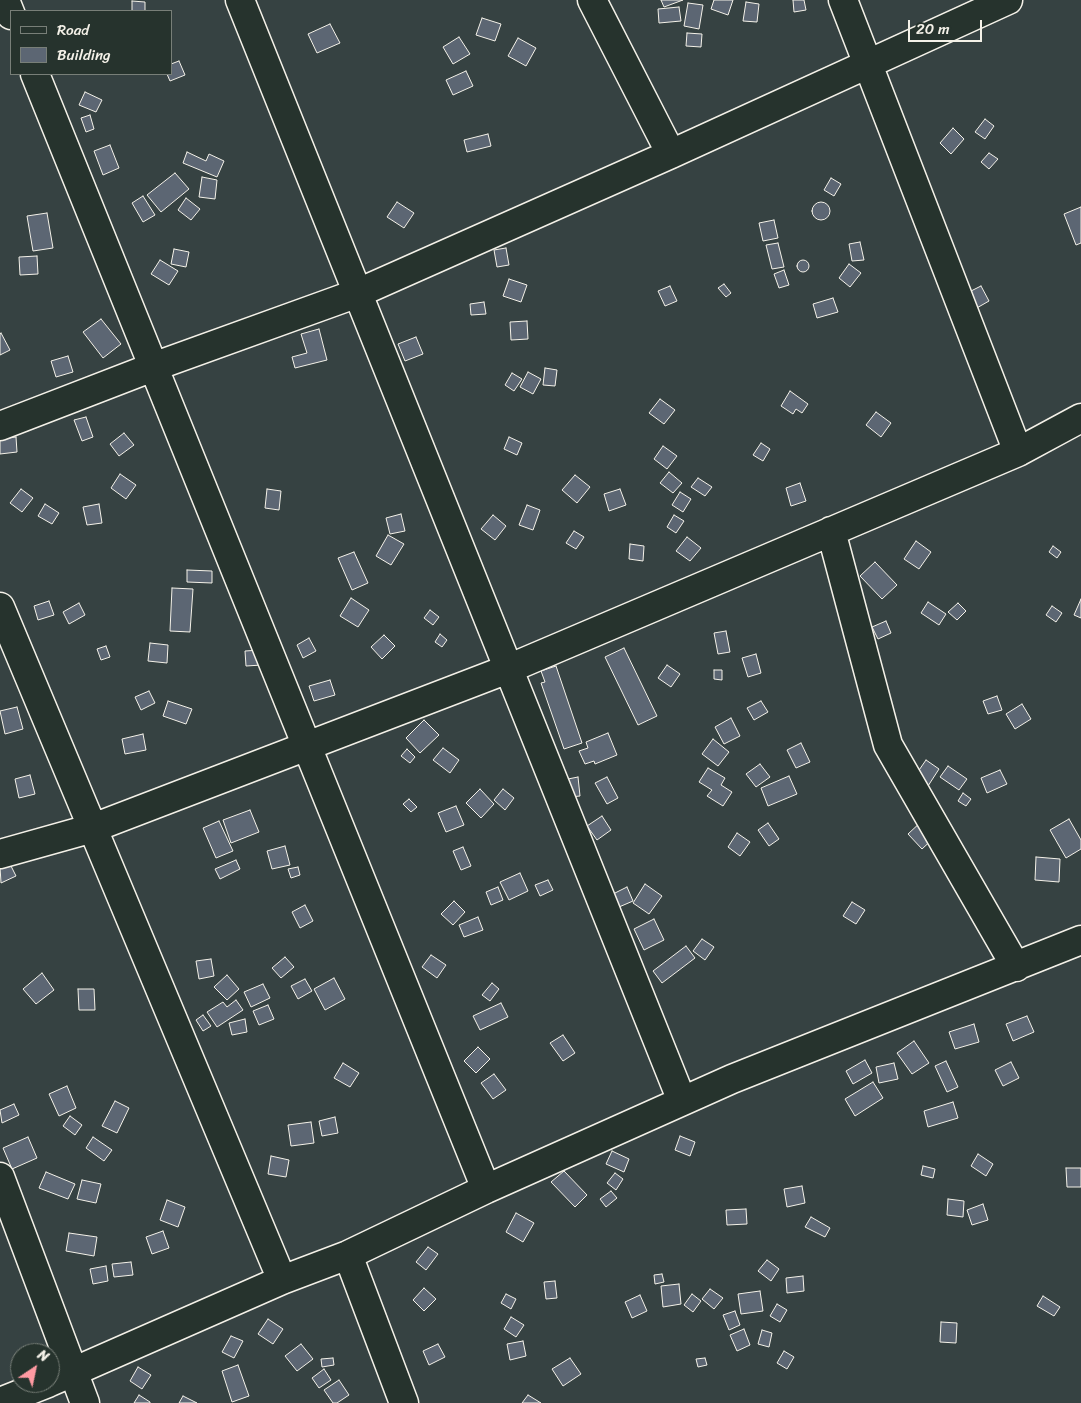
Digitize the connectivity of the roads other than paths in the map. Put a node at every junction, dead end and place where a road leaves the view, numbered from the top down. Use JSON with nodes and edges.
{"nodes":[{"id":1,"x":5,"y":0,"type":"edge"},
{"id":2,"x":240,"y":0,"type":"edge"},
{"id":3,"x":592,"y":0,"type":"edge"},
{"id":4,"x":844,"y":0,"type":"edge"},
{"id":5,"x":1008,"y":0,"type":"edge"},
{"id":6,"x":10,"y":12,"type":"edge"},
{"id":7,"x":868,"y":64,"type":"junction"},
{"id":8,"x":35,"y":75,"type":"edge"},
{"id":9,"x":670,"y":154,"type":"junction"},
{"id":10,"x":358,"y":293,"type":"junction"},
{"id":11,"x":153,"y":367,"type":"junction"},
{"id":12,"x":1081,"y":418,"type":"edge"},
{"id":13,"x":0,"y":426,"type":"edge"},
{"id":14,"x":1018,"y":452,"type":"junction"},
{"id":15,"x":831,"y":532,"type":"junction"},
{"id":16,"x":0,"y":607,"type":"edge"},
{"id":17,"x":508,"y":669,"type":"junction"},
{"id":18,"x":307,"y":748,"type":"junction"},
{"id":19,"x":93,"y":828,"type":"junction"},
{"id":20,"x":0,"y":854,"type":"edge"},
{"id":21,"x":1081,"y":940,"type":"edge"},
{"id":22,"x":1016,"y":967,"type":"junction"},
{"id":23,"x":682,"y":1102,"type":"junction"},
{"id":24,"x":0,"y":1176,"type":"edge"},
{"id":25,"x":486,"y":1189,"type":"junction"},
{"id":26,"x":348,"y":1255,"type":"junction"},
{"id":27,"x":282,"y":1280,"type":"junction"},
{"id":28,"x":47,"y":1343,"type":"edge"},
{"id":29,"x":60,"y":1378,"type":"edge"},
{"id":30,"x":60,"y":1382,"type":"edge"},
{"id":31,"x":22,"y":1393,"type":"edge"},
{"id":32,"x":0,"y":1402,"type":"edge"},
{"id":33,"x":85,"y":1403,"type":"edge"},
{"id":34,"x":404,"y":1403,"type":"edge"}],
"edges":[{"from":1,"to":6,"type":"street"},
{"from":2,"to":10,"type":"street"},
{"from":3,"to":9,"type":"street"},
{"from":4,"to":7,"type":"street"},
{"from":5,"to":7,"type":"street"},
{"from":7,"to":9,"type":"street"},
{"from":7,"to":14,"type":"street"},
{"from":8,"to":11,"type":"street"},
{"from":9,"to":10,"type":"street"},
{"from":10,"to":11,"type":"street"},
{"from":10,"to":17,"type":"street"},
{"from":11,"to":13,"type":"street"},
{"from":11,"to":18,"type":"street"},
{"from":12,"to":14,"type":"street"},
{"from":14,"to":15,"type":"street"},
{"from":15,"to":17,"type":"street"},
{"from":15,"to":22,"type":"street"},
{"from":16,"to":19,"type":"street"},
{"from":17,"to":18,"type":"street"},
{"from":17,"to":23,"type":"street"},
{"from":18,"to":19,"type":"street"},
{"from":18,"to":25,"type":"street"},
{"from":19,"to":20,"type":"street"},
{"from":19,"to":27,"type":"street"},
{"from":21,"to":22,"type":"street"},
{"from":22,"to":23,"type":"street"},
{"from":23,"to":25,"type":"street"},
{"from":24,"to":28,"type":"street"},
{"from":25,"to":26,"type":"street"},
{"from":26,"to":27,"type":"street"},
{"from":26,"to":34,"type":"street"},
{"from":27,"to":29,"type":"street"},
{"from":30,"to":33,"type":"street"},
{"from":31,"to":32,"type":"street"}]}
